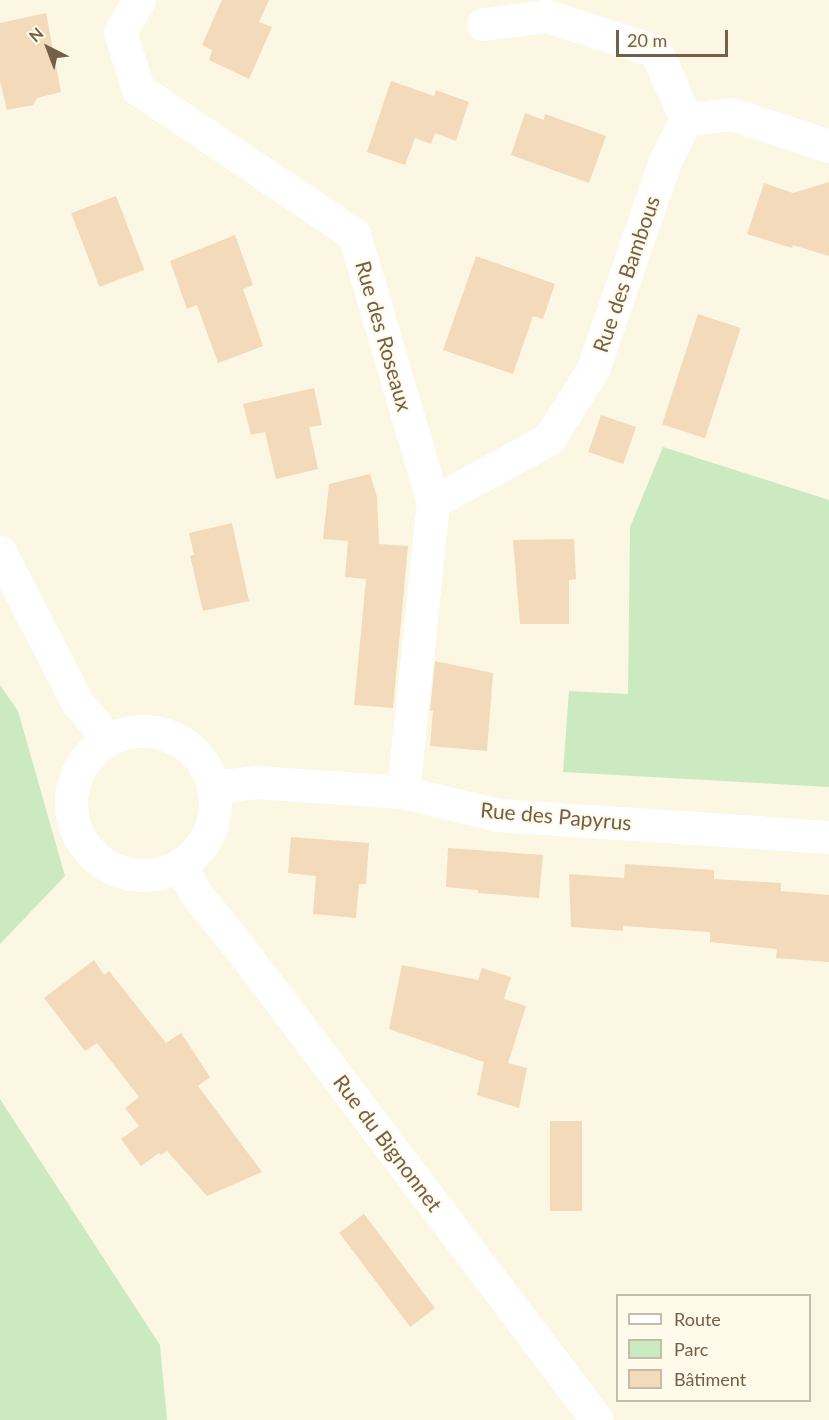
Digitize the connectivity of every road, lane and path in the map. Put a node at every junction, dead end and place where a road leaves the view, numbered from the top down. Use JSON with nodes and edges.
{"nodes":[{"id":1,"x":139,"y":0,"type":"edge"},
{"id":2,"x":483,"y":24,"type":"dead end"},
{"id":3,"x":686,"y":119,"type":"junction"},
{"id":4,"x":829,"y":146,"type":"edge"},
{"id":5,"x":433,"y":502,"type":"junction"},
{"id":6,"x":0,"y":552,"type":"edge"},
{"id":7,"x":108,"y":739,"type":"junction"},
{"id":8,"x":214,"y":787,"type":"junction"},
{"id":9,"x":403,"y":792,"type":"junction"},
{"id":10,"x":829,"y":837,"type":"edge"},
{"id":11,"x":180,"y":866,"type":"junction"},
{"id":12,"x":597,"y":1420,"type":"edge"}],
"edges":[{"from":1,"to":5,"type":"street","name":"Rue des Roseaux"},
{"from":2,"to":3,"type":"street"},
{"from":3,"to":4,"type":"street"},
{"from":3,"to":5,"type":"street","name":"Rue des Bambous"},
{"from":5,"to":9,"type":"street","name":"Rue des Roseaux"},
{"from":6,"to":7,"type":"street"},
{"from":7,"to":8,"type":"street"},
{"from":7,"to":11,"type":"street"},
{"from":8,"to":9,"type":"street","name":"Rue des Papyrus"},
{"from":8,"to":11,"type":"street"},
{"from":9,"to":10,"type":"street","name":"Rue des Papyrus"},
{"from":11,"to":12,"type":"street","name":"Rue du Bignonnet"}]}
